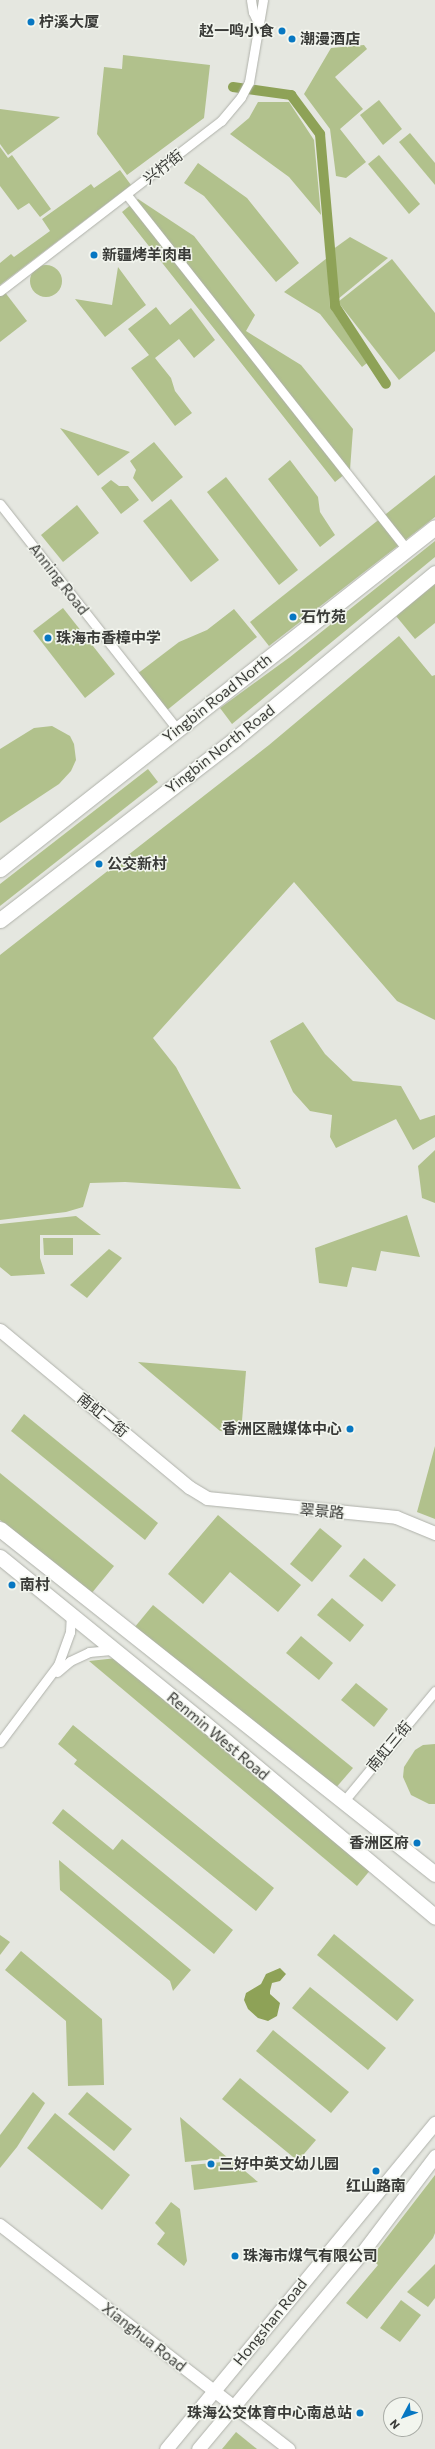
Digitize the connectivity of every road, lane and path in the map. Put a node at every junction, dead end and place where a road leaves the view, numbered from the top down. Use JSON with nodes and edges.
{"nodes":[{"id":1,"x":251,"y":0,"type":"edge"},
{"id":2,"x":263,"y":0,"type":"edge"},
{"id":3,"x":260,"y":27,"type":"junction"},
{"id":4,"x":127,"y":195,"type":"junction"},
{"id":5,"x":0,"y":291,"type":"edge"},
{"id":6,"x":0,"y":504,"type":"edge"},
{"id":7,"x":435,"y":527,"type":"edge"},
{"id":8,"x":407,"y":549,"type":"junction"},
{"id":9,"x":435,"y":573,"type":"edge"},
{"id":10,"x":177,"y":729,"type":"junction"},
{"id":11,"x":0,"y":869,"type":"edge"},
{"id":12,"x":0,"y":920,"type":"edge"},
{"id":13,"x":0,"y":1330,"type":"edge"},
{"id":14,"x":207,"y":1498,"type":"joint"},
{"id":15,"x":0,"y":1529,"type":"edge"},
{"id":16,"x":435,"y":1533,"type":"edge"},
{"id":17,"x":0,"y":1558,"type":"edge"},
{"id":18,"x":71,"y":1613,"type":"junction"},
{"id":19,"x":115,"y":1650,"type":"junction"},
{"id":20,"x":48,"y":1680,"type":"junction"},
{"id":21,"x":435,"y":1691,"type":"edge"},
{"id":22,"x":0,"y":1742,"type":"edge"},
{"id":23,"x":344,"y":1801,"type":"junction"},
{"id":24,"x":435,"y":1874,"type":"edge"},
{"id":25,"x":435,"y":1917,"type":"edge"},
{"id":26,"x":435,"y":2123,"type":"edge"},
{"id":27,"x":435,"y":2156,"type":"edge"},
{"id":28,"x":0,"y":2224,"type":"edge"},
{"id":29,"x":213,"y":2391,"type":"junction"},
{"id":30,"x":233,"y":2407,"type":"junction"},
{"id":31,"x":166,"y":2449,"type":"edge"},
{"id":32,"x":198,"y":2449,"type":"edge"},
{"id":33,"x":288,"y":2449,"type":"edge"}],
"edges":[{"from":1,"to":3,"type":"street"},
{"from":2,"to":3,"type":"street","name":"兴柠街"},
{"from":3,"to":4,"type":"street","name":"兴柠街"},
{"from":4,"to":5,"type":"street","name":"兴柠街"},
{"from":4,"to":8,"type":"street"},
{"from":6,"to":10,"type":"street","name":"Anning Road"},
{"from":7,"to":8,"type":"main road","name":"Yingbin Road North"},
{"from":8,"to":10,"type":"main road","name":"Yingbin Road North"},
{"from":9,"to":12,"type":"main road","name":"Yingbin North Road"},
{"from":10,"to":11,"type":"main road","name":"Yingbin Road North"},
{"from":13,"to":14,"type":"main road","name":"南虹一街"},
{"from":14,"to":16,"type":"main road","name":"翠景路"},
{"from":15,"to":23,"type":"main road","name":"Renmin West Road"},
{"from":17,"to":18,"type":"main road","name":"Renmin West Road"},
{"from":18,"to":19,"type":"main road","name":"Renmin West Road"},
{"from":18,"to":20,"type":"street"},
{"from":19,"to":20,"type":"street"},
{"from":19,"to":25,"type":"main road","name":"Renmin West Road"},
{"from":20,"to":22,"type":"street"},
{"from":21,"to":23,"type":"street","name":"南虹三街"},
{"from":23,"to":24,"type":"main road","name":"Renmin West Road"},
{"from":26,"to":29,"type":"main road","name":"Hongshan Road"},
{"from":27,"to":30,"type":"main road","name":"Hongshan Road"},
{"from":28,"to":29,"type":"street","name":"Xianghua Road"},
{"from":29,"to":30,"type":"street","name":"Xianghua Road"},
{"from":29,"to":31,"type":"main road","name":"Hongshan Road"},
{"from":30,"to":32,"type":"main road","name":"Hongshan Road"},
{"from":30,"to":33,"type":"street","name":"Xianghua Road"}]}
